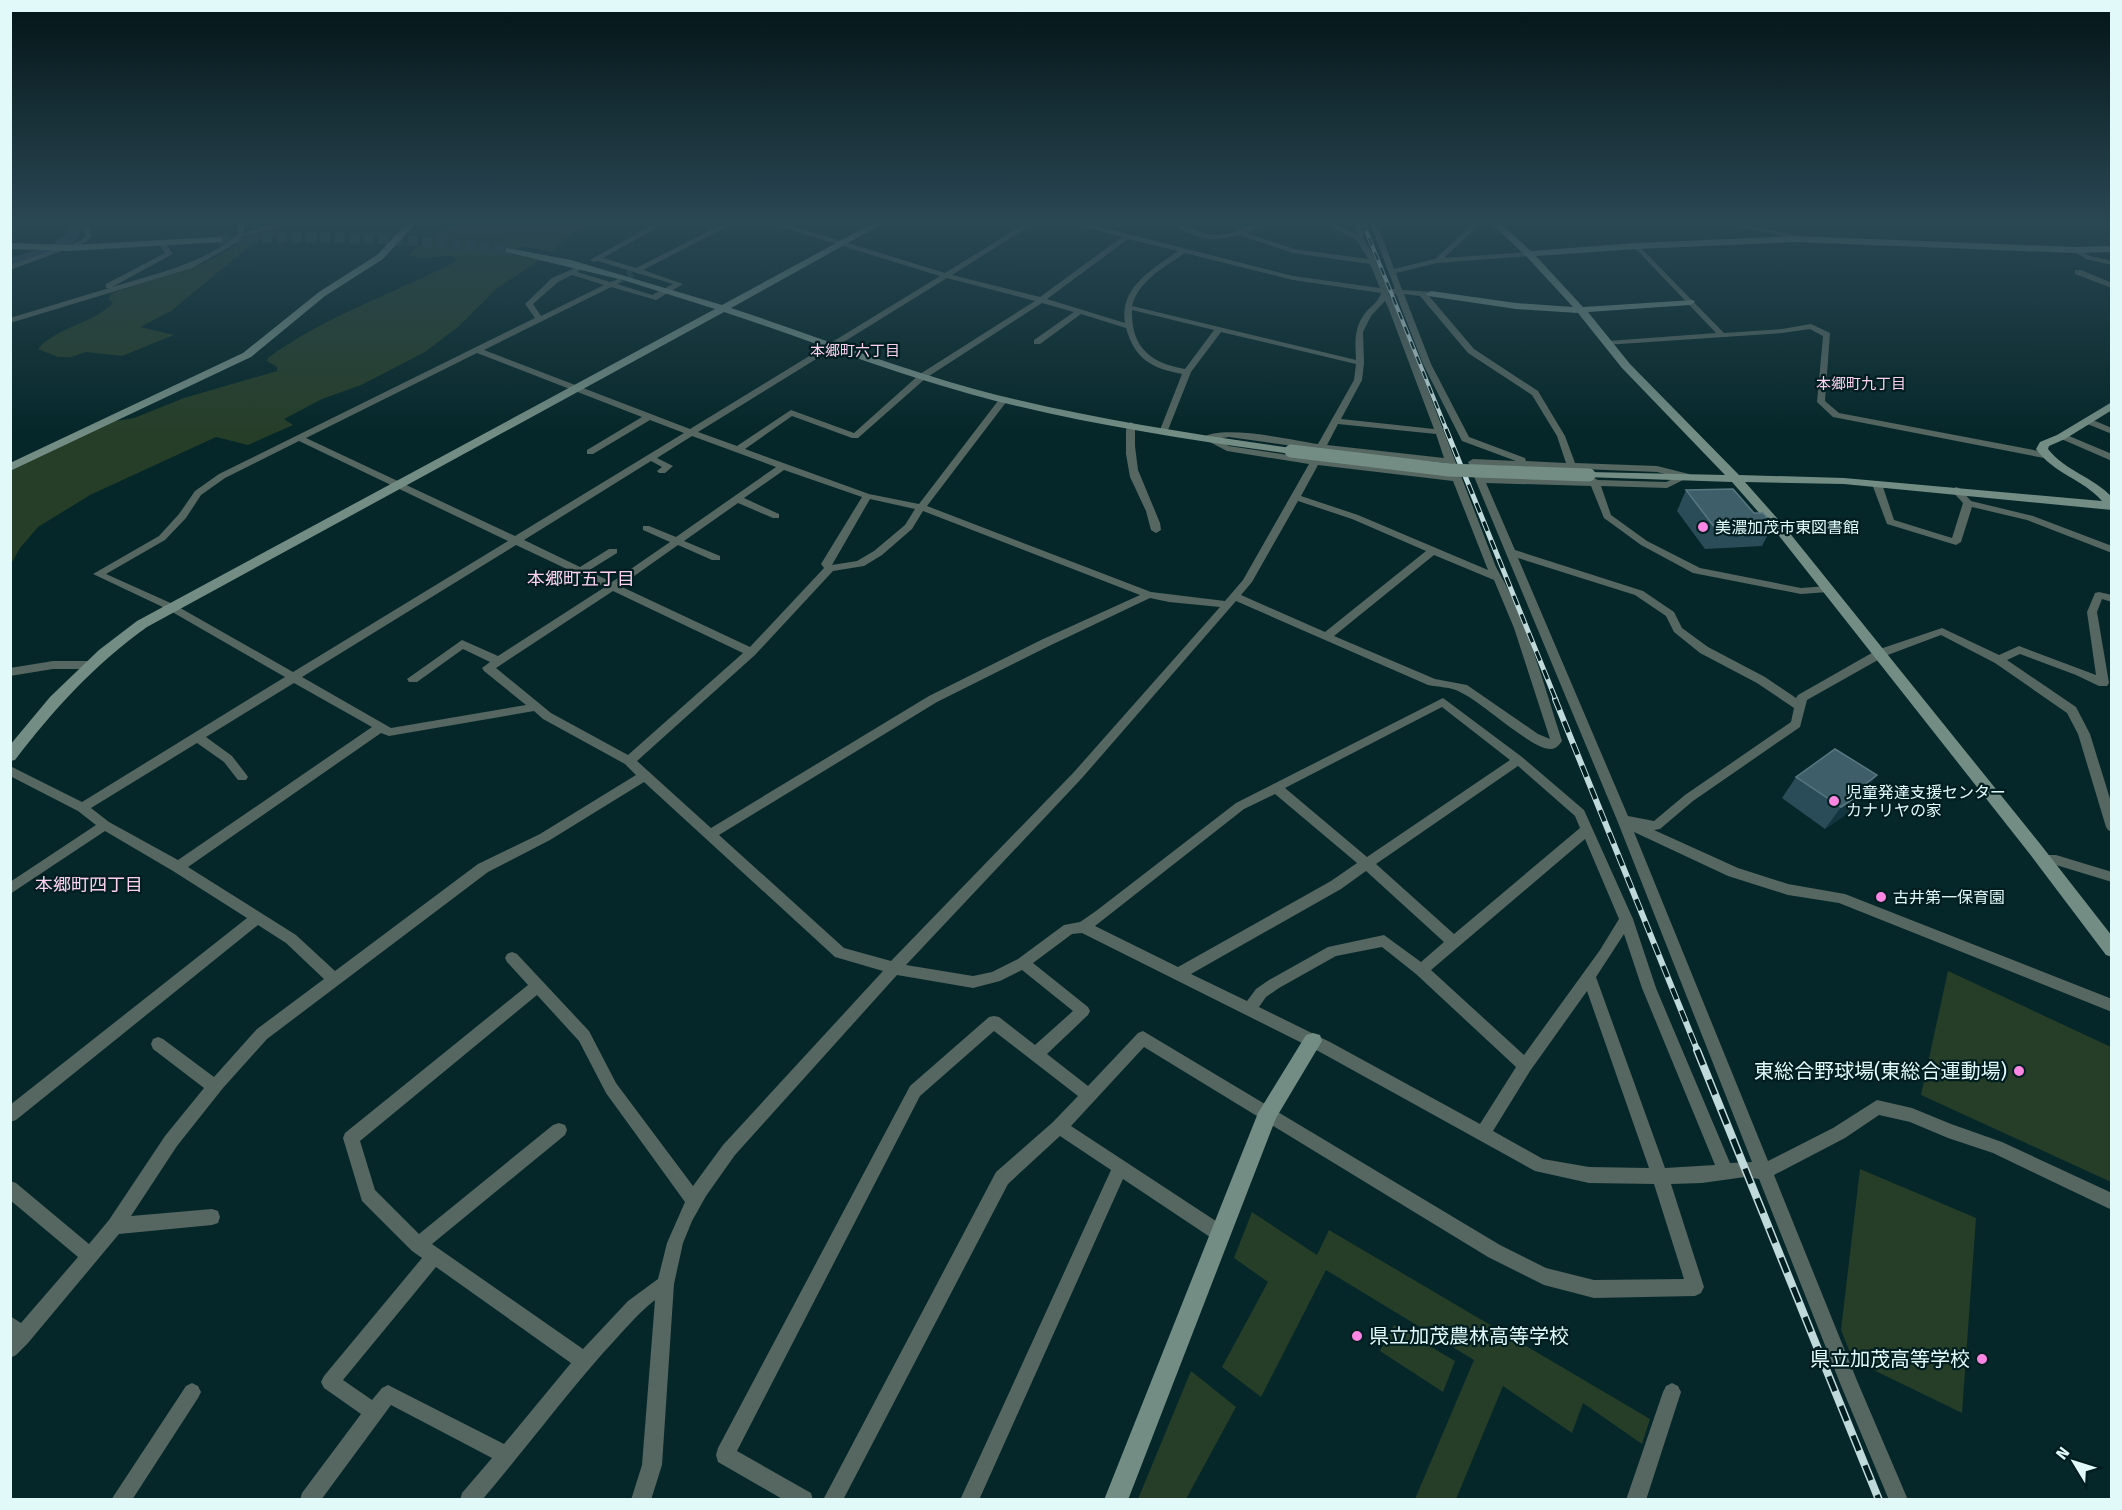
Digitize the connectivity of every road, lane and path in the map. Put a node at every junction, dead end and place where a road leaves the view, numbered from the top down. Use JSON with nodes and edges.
{"nodes":[{"id":1,"x":99,"y":293,"type":"edge"},
{"id":2,"x":102,"y":293,"type":"edge"},
{"id":3,"x":323,"y":293,"type":"edge"},
{"id":4,"x":540,"y":293,"type":"edge"},
{"id":5,"x":593,"y":293,"type":"edge"},
{"id":6,"x":641,"y":293,"type":"edge"},
{"id":7,"x":662,"y":293,"type":"edge"},
{"id":8,"x":674,"y":293,"type":"edge"},
{"id":9,"x":750,"y":293,"type":"edge"},
{"id":10,"x":916,"y":293,"type":"edge"},
{"id":11,"x":1018,"y":293,"type":"edge"},
{"id":12,"x":1050,"y":293,"type":"edge"},
{"id":13,"x":1133,"y":293,"type":"edge"},
{"id":14,"x":1384,"y":293,"type":"edge"},
{"id":15,"x":1385,"y":293,"type":"edge"},
{"id":16,"x":1401,"y":293,"type":"edge"},
{"id":17,"x":1420,"y":293,"type":"edge"},
{"id":18,"x":1566,"y":293,"type":"edge"},
{"id":19,"x":1682,"y":293,"type":"edge"},
{"id":20,"x":1427,"y":294,"type":"junction"},
{"id":21,"x":94,"y":296,"type":"junction"},
{"id":22,"x":1041,"y":300,"type":"junction"},
{"id":23,"x":1690,"y":302,"type":"junction"},
{"id":24,"x":1128,"y":307,"type":"junction"},
{"id":25,"x":721,"y":309,"type":"junction"},
{"id":26,"x":1581,"y":310,"type":"junction"},
{"id":27,"x":1079,"y":312,"type":"junction"},
{"id":28,"x":540,"y":320,"type":"junction"},
{"id":29,"x":10,"y":321,"type":"edge"},
{"id":30,"x":1130,"y":327,"type":"junction"},
{"id":31,"x":1218,"y":330,"type":"junction"},
{"id":32,"x":1722,"y":335,"type":"junction"},
{"id":33,"x":1037,"y":342,"type":"dead end"},
{"id":34,"x":1608,"y":343,"type":"junction"},
{"id":35,"x":831,"y":346,"type":"junction"},
{"id":36,"x":477,"y":350,"type":"junction"},
{"id":37,"x":1360,"y":363,"type":"junction"},
{"id":38,"x":1186,"y":372,"type":"junction"},
{"id":39,"x":923,"y":376,"type":"junction"},
{"id":40,"x":575,"y":388,"type":"junction"},
{"id":41,"x":1004,"y":399,"type":"junction"},
{"id":42,"x":2112,"y":405,"type":"edge"},
{"id":43,"x":649,"y":417,"type":"junction"},
{"id":44,"x":1336,"y":421,"type":"junction"},
{"id":45,"x":2088,"y":421,"type":"junction"},
{"id":46,"x":1131,"y":425,"type":"junction"},
{"id":47,"x":1164,"y":430,"type":"junction"},
{"id":48,"x":2112,"y":430,"type":"edge"},
{"id":49,"x":1438,"y":432,"type":"junction"},
{"id":50,"x":690,"y":433,"type":"junction"},
{"id":51,"x":2062,"y":436,"type":"junction"},
{"id":52,"x":299,"y":438,"type":"junction"},
{"id":53,"x":1206,"y":438,"type":"junction"},
{"id":54,"x":1321,"y":447,"type":"junction"},
{"id":55,"x":738,"y":450,"type":"junction"},
{"id":56,"x":590,"y":452,"type":"dead end"},
{"id":57,"x":2044,"y":455,"type":"junction"},
{"id":58,"x":651,"y":458,"type":"junction"},
{"id":59,"x":2112,"y":458,"type":"edge"},
{"id":60,"x":1450,"y":461,"type":"junction"},
{"id":61,"x":1315,"y":462,"type":"junction"},
{"id":62,"x":1534,"y":464,"type":"junction"},
{"id":63,"x":1571,"y":465,"type":"junction"},
{"id":64,"x":783,"y":467,"type":"junction"},
{"id":65,"x":10,"y":468,"type":"edge"},
{"id":66,"x":662,"y":471,"type":"dead end"},
{"id":67,"x":1686,"y":476,"type":"junction"},
{"id":68,"x":1734,"y":477,"type":"junction"},
{"id":69,"x":1591,"y":478,"type":"junction"},
{"id":70,"x":1457,"y":479,"type":"junction"},
{"id":71,"x":1481,"y":480,"type":"junction"},
{"id":72,"x":400,"y":483,"type":"junction"},
{"id":73,"x":1876,"y":483,"type":"junction"},
{"id":74,"x":1956,"y":490,"type":"junction"},
{"id":75,"x":867,"y":496,"type":"junction"},
{"id":76,"x":1295,"y":497,"type":"junction"},
{"id":77,"x":737,"y":499,"type":"junction"},
{"id":78,"x":1968,"y":503,"type":"junction"},
{"id":79,"x":2112,"y":506,"type":"edge"},
{"id":80,"x":921,"y":507,"type":"junction"},
{"id":81,"x":776,"y":516,"type":"dead end"},
{"id":82,"x":646,"y":528,"type":"dead end"},
{"id":83,"x":1156,"y":530,"type":"dead end"},
{"id":84,"x":515,"y":540,"type":"junction"},
{"id":85,"x":676,"y":541,"type":"junction"},
{"id":86,"x":2112,"y":550,"type":"edge"},
{"id":87,"x":612,"y":551,"type":"dead end"},
{"id":88,"x":1432,"y":551,"type":"junction"},
{"id":89,"x":1511,"y":552,"type":"junction"},
{"id":90,"x":716,"y":558,"type":"dead end"},
{"id":91,"x":830,"y":568,"type":"junction"},
{"id":92,"x":580,"y":571,"type":"junction"},
{"id":93,"x":1499,"y":579,"type":"junction"},
{"id":94,"x":612,"y":587,"type":"junction"},
{"id":95,"x":1828,"y":589,"type":"junction"},
{"id":96,"x":1149,"y":595,"type":"junction"},
{"id":97,"x":2112,"y":599,"type":"edge"},
{"id":98,"x":1230,"y":600,"type":"junction"},
{"id":99,"x":171,"y":608,"type":"junction"},
{"id":100,"x":1326,"y":637,"type":"junction"},
{"id":101,"x":751,"y":652,"type":"junction"},
{"id":102,"x":1881,"y":653,"type":"junction"},
{"id":103,"x":1999,"y":660,"type":"junction"},
{"id":104,"x":498,"y":661,"type":"junction"},
{"id":105,"x":89,"y":665,"type":"junction"},
{"id":106,"x":10,"y":672,"type":"edge"},
{"id":107,"x":293,"y":677,"type":"junction"},
{"id":108,"x":413,"y":679,"type":"dead end"},
{"id":109,"x":2107,"y":684,"type":"edge"},
{"id":110,"x":1800,"y":706,"type":"junction"},
{"id":111,"x":536,"y":707,"type":"junction"},
{"id":112,"x":380,"y":728,"type":"junction"},
{"id":113,"x":197,"y":737,"type":"junction"},
{"id":114,"x":10,"y":756,"type":"edge"},
{"id":115,"x":1518,"y":760,"type":"junction"},
{"id":116,"x":629,"y":761,"type":"junction"},
{"id":117,"x":10,"y":770,"type":"edge"},
{"id":118,"x":645,"y":775,"type":"junction"},
{"id":119,"x":242,"y":777,"type":"dead end"},
{"id":120,"x":1276,"y":788,"type":"junction"},
{"id":121,"x":82,"y":808,"type":"junction"},
{"id":122,"x":1623,"y":820,"type":"junction"},
{"id":123,"x":105,"y":825,"type":"junction"},
{"id":124,"x":2112,"y":827,"type":"edge"},
{"id":125,"x":1587,"y":830,"type":"junction"},
{"id":126,"x":711,"y":834,"type":"junction"},
{"id":127,"x":2044,"y":860,"type":"junction"},
{"id":128,"x":1367,"y":864,"type":"junction"},
{"id":129,"x":178,"y":867,"type":"junction"},
{"id":130,"x":2112,"y":877,"type":"edge"},
{"id":131,"x":10,"y":889,"type":"edge"},
{"id":132,"x":257,"y":918,"type":"junction"},
{"id":133,"x":1626,"y":919,"type":"junction"},
{"id":134,"x":1083,"y":927,"type":"junction"},
{"id":135,"x":1453,"y":942,"type":"junction"},
{"id":136,"x":2112,"y":950,"type":"edge"},
{"id":137,"x":512,"y":958,"type":"dead end"},
{"id":138,"x":1023,"y":963,"type":"junction"},
{"id":139,"x":894,"y":968,"type":"junction"},
{"id":140,"x":1421,"y":970,"type":"junction"},
{"id":141,"x":1178,"y":974,"type":"junction"},
{"id":142,"x":1589,"y":977,"type":"junction"},
{"id":143,"x":333,"y":978,"type":"junction"},
{"id":144,"x":538,"y":986,"type":"junction"},
{"id":145,"x":2112,"y":1006,"type":"edge"},
{"id":146,"x":1250,"y":1009,"type":"junction"},
{"id":147,"x":1313,"y":1041,"type":"junction"},
{"id":148,"x":158,"y":1044,"type":"dead end"},
{"id":149,"x":1036,"y":1054,"type":"junction"},
{"id":150,"x":1525,"y":1066,"type":"junction"},
{"id":151,"x":215,"y":1087,"type":"junction"},
{"id":152,"x":1087,"y":1094,"type":"junction"},
{"id":153,"x":1268,"y":1113,"type":"junction"},
{"id":154,"x":10,"y":1115,"type":"edge"},
{"id":155,"x":1059,"y":1127,"type":"junction"},
{"id":156,"x":559,"y":1130,"type":"dead end"},
{"id":157,"x":1482,"y":1135,"type":"junction"},
{"id":158,"x":1120,"y":1168,"type":"junction"},
{"id":159,"x":1726,"y":1172,"type":"junction"},
{"id":160,"x":1763,"y":1172,"type":"junction"},
{"id":161,"x":1660,"y":1176,"type":"junction"},
{"id":162,"x":10,"y":1189,"type":"edge"},
{"id":163,"x":694,"y":1201,"type":"junction"},
{"id":164,"x":2112,"y":1202,"type":"edge"},
{"id":165,"x":212,"y":1218,"type":"dead end"},
{"id":166,"x":115,"y":1226,"type":"junction"},
{"id":167,"x":1219,"y":1233,"type":"junction"},
{"id":168,"x":418,"y":1245,"type":"junction"},
{"id":169,"x":90,"y":1256,"type":"junction"},
{"id":170,"x":434,"y":1256,"type":"junction"},
{"id":171,"x":665,"y":1284,"type":"junction"},
{"id":172,"x":14,"y":1337,"type":"edge"},
{"id":173,"x":584,"y":1361,"type":"junction"},
{"id":174,"x":192,"y":1392,"type":"dead end"},
{"id":175,"x":1672,"y":1392,"type":"dead end"},
{"id":176,"x":374,"y":1412,"type":"junction"},
{"id":177,"x":508,"y":1456,"type":"junction"},
{"id":178,"x":120,"y":1500,"type":"edge"},
{"id":179,"x":309,"y":1500,"type":"edge"},
{"id":180,"x":469,"y":1500,"type":"edge"},
{"id":181,"x":641,"y":1500,"type":"edge"},
{"id":182,"x":804,"y":1500,"type":"edge"},
{"id":183,"x":832,"y":1500,"type":"edge"},
{"id":184,"x":969,"y":1500,"type":"edge"},
{"id":185,"x":1116,"y":1500,"type":"edge"},
{"id":186,"x":1636,"y":1500,"type":"edge"},
{"id":187,"x":1899,"y":1500,"type":"edge"}],
"edges":[{"from":1,"to":21,"type":"street"},
{"from":2,"to":21,"type":"street"},
{"from":3,"to":65,"type":"street"},
{"from":4,"to":28,"type":"street"},
{"from":5,"to":28,"type":"street"},
{"from":6,"to":7,"type":"street"},
{"from":8,"to":25,"type":"street"},
{"from":9,"to":25,"type":"street"},
{"from":10,"to":35,"type":"street"},
{"from":11,"to":22,"type":"street"},
{"from":12,"to":22,"type":"street"},
{"from":13,"to":24,"type":"street"},
{"from":14,"to":37,"type":"street"},
{"from":15,"to":49,"type":"street"},
{"from":16,"to":62,"type":"street"},
{"from":17,"to":20,"type":"street"},
{"from":18,"to":26,"type":"street"},
{"from":19,"to":23,"type":"street"},
{"from":20,"to":26,"type":"street"},
{"from":20,"to":63,"type":"street"},
{"from":21,"to":29,"type":"street"},
{"from":22,"to":27,"type":"street"},
{"from":22,"to":39,"type":"street"},
{"from":23,"to":26,"type":"street"},
{"from":23,"to":32,"type":"street"},
{"from":24,"to":30,"type":"street"},
{"from":24,"to":31,"type":"street"},
{"from":25,"to":35,"type":"street"},
{"from":25,"to":40,"type":"street"},
{"from":26,"to":34,"type":"street"},
{"from":27,"to":30,"type":"street"},
{"from":27,"to":33,"type":"street"},
{"from":28,"to":36,"type":"street"},
{"from":30,"to":38,"type":"street"},
{"from":31,"to":37,"type":"street"},
{"from":31,"to":38,"type":"street"},
{"from":32,"to":34,"type":"street"},
{"from":32,"to":57,"type":"street"},
{"from":34,"to":68,"type":"street"},
{"from":35,"to":39,"type":"street"},
{"from":35,"to":50,"type":"street"},
{"from":36,"to":40,"type":"street"},
{"from":36,"to":52,"type":"street"},
{"from":37,"to":44,"type":"street"},
{"from":38,"to":47,"type":"street"},
{"from":39,"to":41,"type":"street"},
{"from":39,"to":55,"type":"street"},
{"from":40,"to":43,"type":"street"},
{"from":40,"to":72,"type":"street"},
{"from":41,"to":46,"type":"street"},
{"from":41,"to":80,"type":"street"},
{"from":42,"to":45,"type":"street"},
{"from":43,"to":50,"type":"street"},
{"from":43,"to":56,"type":"street"},
{"from":44,"to":49,"type":"street"},
{"from":44,"to":54,"type":"street"},
{"from":45,"to":48,"type":"street"},
{"from":45,"to":51,"type":"street"},
{"from":46,"to":47,"type":"street"},
{"from":46,"to":83,"type":"street"},
{"from":47,"to":53,"type":"street"},
{"from":49,"to":60,"type":"street"},
{"from":50,"to":55,"type":"street"},
{"from":50,"to":58,"type":"street"},
{"from":51,"to":57,"type":"street"},
{"from":51,"to":59,"type":"street"},
{"from":52,"to":72,"type":"street"},
{"from":52,"to":99,"type":"street"},
{"from":53,"to":54,"type":"street"},
{"from":53,"to":61,"type":"street"},
{"from":53,"to":69,"type":"street","bridge":true},
{"from":54,"to":60,"type":"street"},
{"from":55,"to":64,"type":"street"},
{"from":57,"to":79,"type":"street"},
{"from":58,"to":66,"type":"street"},
{"from":58,"to":84,"type":"street"},
{"from":60,"to":70,"type":"street"},
{"from":61,"to":70,"type":"street"},
{"from":61,"to":76,"type":"street"},
{"from":62,"to":63,"type":"street"},
{"from":62,"to":71,"type":"street"},
{"from":63,"to":67,"type":"street"},
{"from":64,"to":75,"type":"street"},
{"from":64,"to":77,"type":"street"},
{"from":67,"to":68,"type":"street"},
{"from":67,"to":69,"type":"street"},
{"from":68,"to":73,"type":"street"},
{"from":68,"to":95,"type":"street"},
{"from":69,"to":71,"type":"street"},
{"from":69,"to":95,"type":"street"},
{"from":70,"to":93,"type":"street"},
{"from":71,"to":89,"type":"street"},
{"from":72,"to":84,"type":"street"},
{"from":72,"to":99,"type":"street"},
{"from":73,"to":74,"type":"street"},
{"from":73,"to":78,"type":"street"},
{"from":74,"to":78,"type":"street"},
{"from":74,"to":79,"type":"street"},
{"from":75,"to":80,"type":"street"},
{"from":75,"to":91,"type":"street"},
{"from":76,"to":88,"type":"street"},
{"from":76,"to":98,"type":"street"},
{"from":77,"to":81,"type":"street"},
{"from":77,"to":85,"type":"street"},
{"from":78,"to":86,"type":"street"},
{"from":80,"to":91,"type":"street"},
{"from":80,"to":96,"type":"street"},
{"from":82,"to":85,"type":"street"},
{"from":84,"to":92,"type":"street"},
{"from":84,"to":107,"type":"street"},
{"from":85,"to":90,"type":"street"},
{"from":85,"to":94,"type":"street"},
{"from":87,"to":92,"type":"street"},
{"from":88,"to":93,"type":"street"},
{"from":88,"to":100,"type":"street"},
{"from":89,"to":110,"type":"street"},
{"from":89,"to":122,"type":"street"},
{"from":91,"to":101,"type":"street"},
{"from":92,"to":94,"type":"street"},
{"from":93,"to":100,"type":"street"},
{"from":94,"to":101,"type":"street"},
{"from":94,"to":104,"type":"street"},
{"from":95,"to":102,"type":"street"},
{"from":96,"to":98,"type":"street"},
{"from":96,"to":126,"type":"street"},
{"from":97,"to":109,"type":"street"},
{"from":98,"to":100,"type":"street"},
{"from":98,"to":139,"type":"street"},
{"from":99,"to":105,"type":"street"},
{"from":99,"to":107,"type":"street"},
{"from":101,"to":116,"type":"street"},
{"from":102,"to":103,"type":"street"},
{"from":102,"to":110,"type":"street"},
{"from":102,"to":127,"type":"street"},
{"from":103,"to":109,"type":"street"},
{"from":103,"to":124,"type":"street"},
{"from":104,"to":108,"type":"street"},
{"from":104,"to":111,"type":"street"},
{"from":105,"to":106,"type":"street"},
{"from":105,"to":114,"type":"street"},
{"from":107,"to":112,"type":"street"},
{"from":107,"to":113,"type":"street"},
{"from":110,"to":122,"type":"street"},
{"from":111,"to":112,"type":"street"},
{"from":111,"to":116,"type":"street"},
{"from":112,"to":129,"type":"street"},
{"from":113,"to":119,"type":"street"},
{"from":113,"to":121,"type":"street"},
{"from":115,"to":120,"type":"street"},
{"from":115,"to":125,"type":"street"},
{"from":115,"to":128,"type":"street"},
{"from":116,"to":118,"type":"street"},
{"from":117,"to":121,"type":"street"},
{"from":118,"to":126,"type":"street"},
{"from":118,"to":143,"type":"street"},
{"from":120,"to":128,"type":"street"},
{"from":120,"to":134,"type":"street"},
{"from":121,"to":123,"type":"street"},
{"from":122,"to":145,"type":"street"},
{"from":122,"to":160,"type":"street"},
{"from":123,"to":129,"type":"street"},
{"from":123,"to":131,"type":"street"},
{"from":125,"to":133,"type":"street"},
{"from":125,"to":135,"type":"street"},
{"from":126,"to":139,"type":"street"},
{"from":127,"to":130,"type":"street"},
{"from":127,"to":136,"type":"street"},
{"from":128,"to":135,"type":"street"},
{"from":128,"to":141,"type":"street"},
{"from":129,"to":132,"type":"street"},
{"from":132,"to":143,"type":"street"},
{"from":132,"to":154,"type":"street"},
{"from":133,"to":142,"type":"street"},
{"from":133,"to":159,"type":"street"},
{"from":134,"to":138,"type":"street"},
{"from":134,"to":141,"type":"street"},
{"from":135,"to":140,"type":"street"},
{"from":137,"to":144,"type":"street"},
{"from":138,"to":139,"type":"street"},
{"from":138,"to":149,"type":"street"},
{"from":139,"to":163,"type":"street"},
{"from":140,"to":146,"type":"street"},
{"from":140,"to":150,"type":"street"},
{"from":141,"to":146,"type":"street"},
{"from":142,"to":150,"type":"street"},
{"from":142,"to":161,"type":"street"},
{"from":143,"to":151,"type":"street"},
{"from":144,"to":163,"type":"street"},
{"from":144,"to":168,"type":"street"},
{"from":146,"to":147,"type":"street"},
{"from":147,"to":153,"type":"street"},
{"from":147,"to":157,"type":"street"},
{"from":148,"to":151,"type":"street"},
{"from":149,"to":152,"type":"street"},
{"from":149,"to":182,"type":"street"},
{"from":150,"to":157,"type":"street"},
{"from":151,"to":166,"type":"street"},
{"from":152,"to":153,"type":"street"},
{"from":152,"to":155,"type":"street"},
{"from":153,"to":161,"type":"street"},
{"from":153,"to":167,"type":"street"},
{"from":155,"to":158,"type":"street"},
{"from":155,"to":183,"type":"street"},
{"from":156,"to":168,"type":"street"},
{"from":157,"to":161,"type":"street"},
{"from":158,"to":167,"type":"street"},
{"from":158,"to":184,"type":"street"},
{"from":159,"to":160,"type":"street"},
{"from":159,"to":161,"type":"street"},
{"from":160,"to":164,"type":"street"},
{"from":160,"to":187,"type":"street"},
{"from":162,"to":169,"type":"street"},
{"from":163,"to":171,"type":"street"},
{"from":165,"to":166,"type":"street"},
{"from":166,"to":169,"type":"street"},
{"from":167,"to":185,"type":"street"},
{"from":168,"to":170,"type":"street"},
{"from":169,"to":172,"type":"street"},
{"from":170,"to":173,"type":"street"},
{"from":170,"to":176,"type":"street"},
{"from":171,"to":173,"type":"street"},
{"from":171,"to":181,"type":"street"},
{"from":173,"to":177,"type":"street"},
{"from":174,"to":178,"type":"street"},
{"from":175,"to":186,"type":"street"},
{"from":176,"to":177,"type":"street"},
{"from":176,"to":179,"type":"street"},
{"from":177,"to":180,"type":"street"}]}
